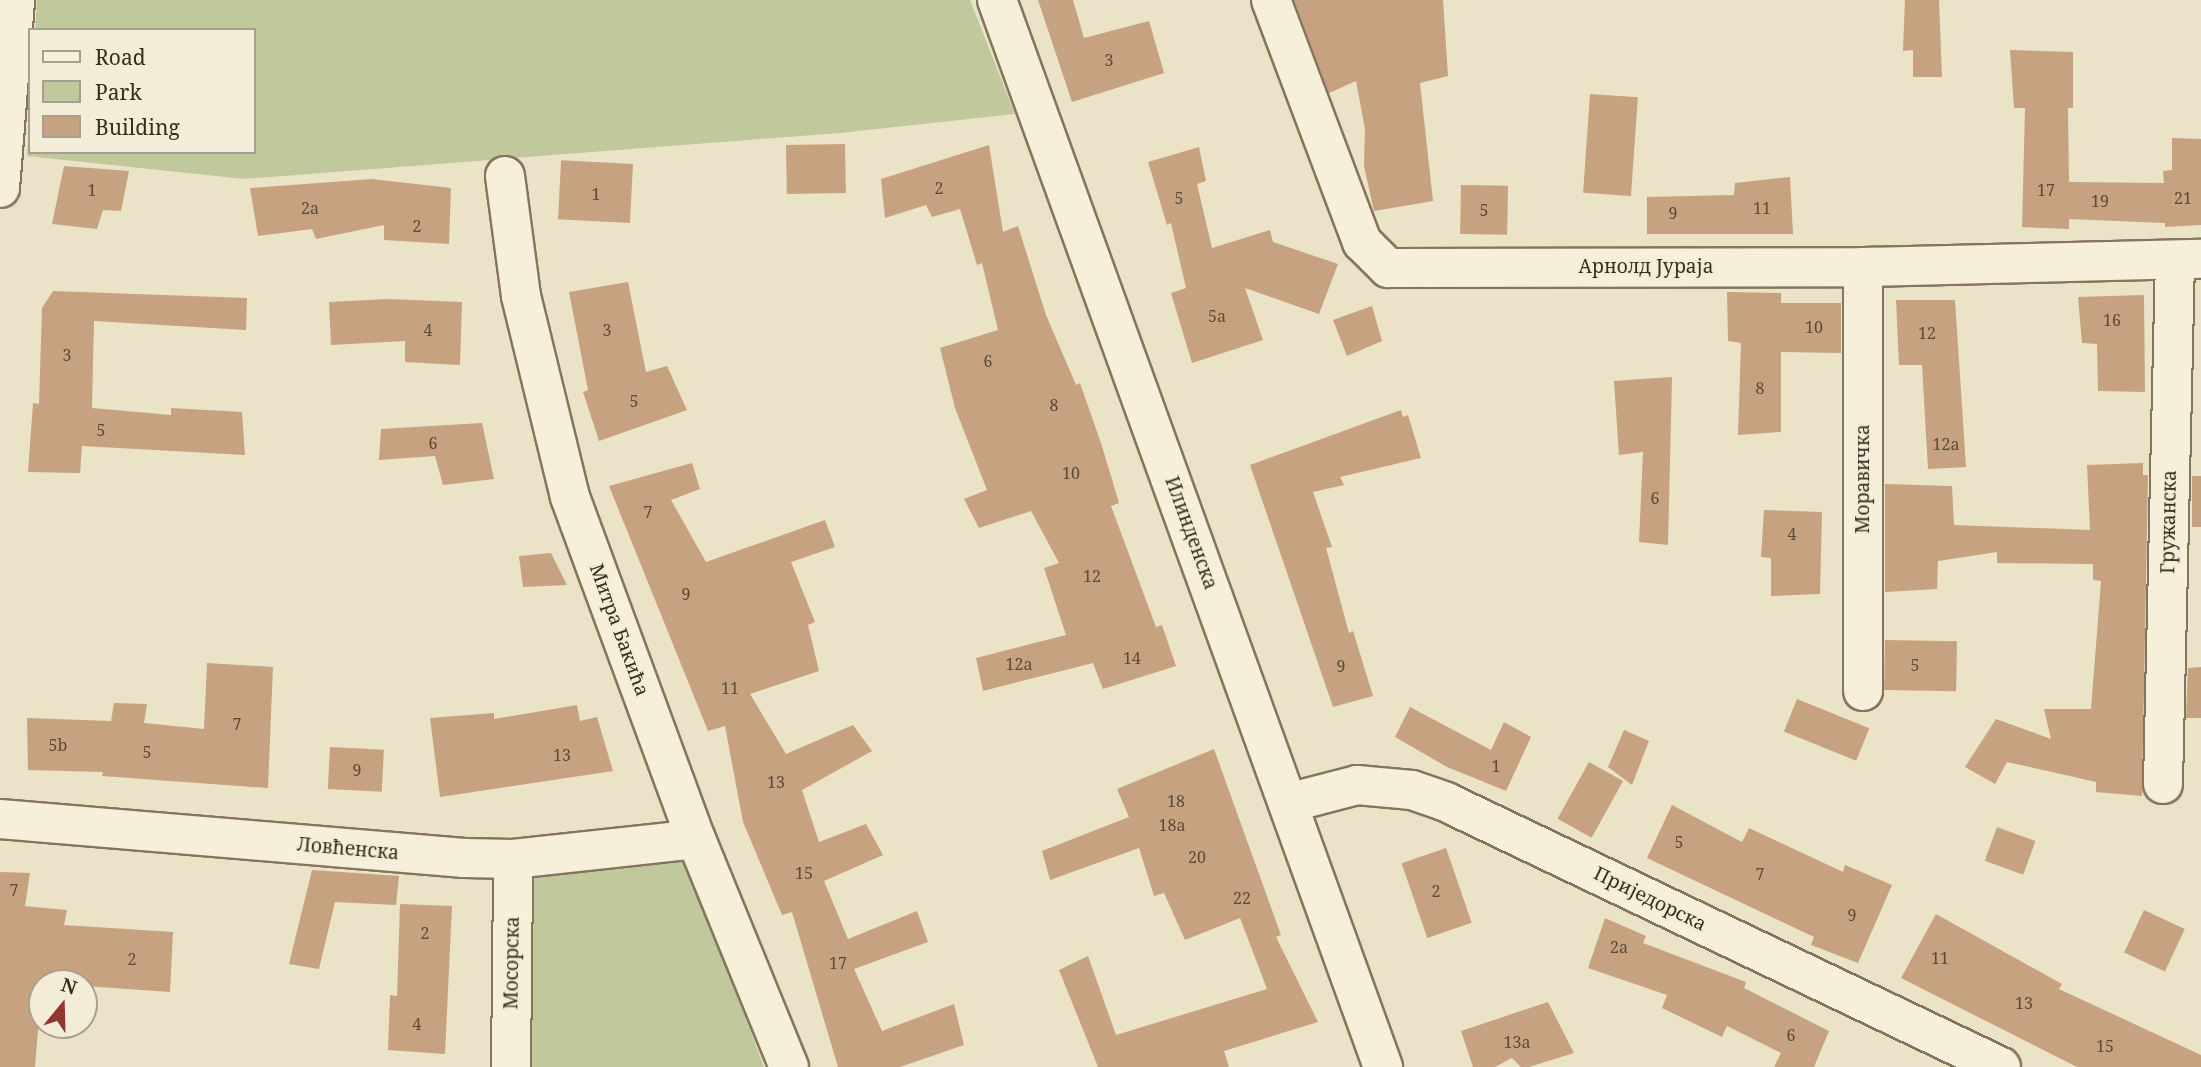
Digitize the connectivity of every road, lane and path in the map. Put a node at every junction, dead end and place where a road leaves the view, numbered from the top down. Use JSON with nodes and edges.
{"nodes":[{"id":1,"x":15,"y":0,"type":"edge"},
{"id":2,"x":997,"y":0,"type":"edge"},
{"id":3,"x":1271,"y":0,"type":"edge"},
{"id":4,"x":505,"y":176,"type":"dead end"},
{"id":5,"x":0,"y":188,"type":"edge"},
{"id":6,"x":2188,"y":260,"type":"edge"},
{"id":7,"x":1863,"y":267,"type":"junction"},
{"id":8,"x":1863,"y":691,"type":"dead end"},
{"id":9,"x":2163,"y":784,"type":"dead end"},
{"id":10,"x":1288,"y":803,"type":"junction"},
{"id":11,"x":0,"y":819,"type":"edge"},
{"id":12,"x":696,"y":839,"type":"junction"},
{"id":13,"x":513,"y":859,"type":"junction"},
{"id":14,"x":511,"y":1067,"type":"edge"},
{"id":15,"x":789,"y":1067,"type":"edge"},
{"id":16,"x":1382,"y":1067,"type":"edge"},
{"id":17,"x":2001,"y":1067,"type":"edge"}],
"edges":[{"from":1,"to":5,"type":"street"},
{"from":2,"to":10,"type":"street","name":"Илинденска"},
{"from":3,"to":7,"type":"street","name":"Арнолд Јураја"},
{"from":4,"to":12,"type":"street","name":"Митра Бакића"},
{"from":6,"to":7,"type":"street","name":"Арнолд Јураја"},
{"from":6,"to":9,"type":"street","name":"Гружанска"},
{"from":7,"to":8,"type":"street","name":"Моравичка"},
{"from":10,"to":16,"type":"street","name":"Илинденска"},
{"from":10,"to":17,"type":"street","name":"Приједорска"},
{"from":11,"to":13,"type":"street","name":"Ловћенска"},
{"from":12,"to":13,"type":"street","name":"Ловћенска"},
{"from":12,"to":15,"type":"street","name":"Митра Бакића"},
{"from":13,"to":14,"type":"street","name":"Мосорска"}]}
